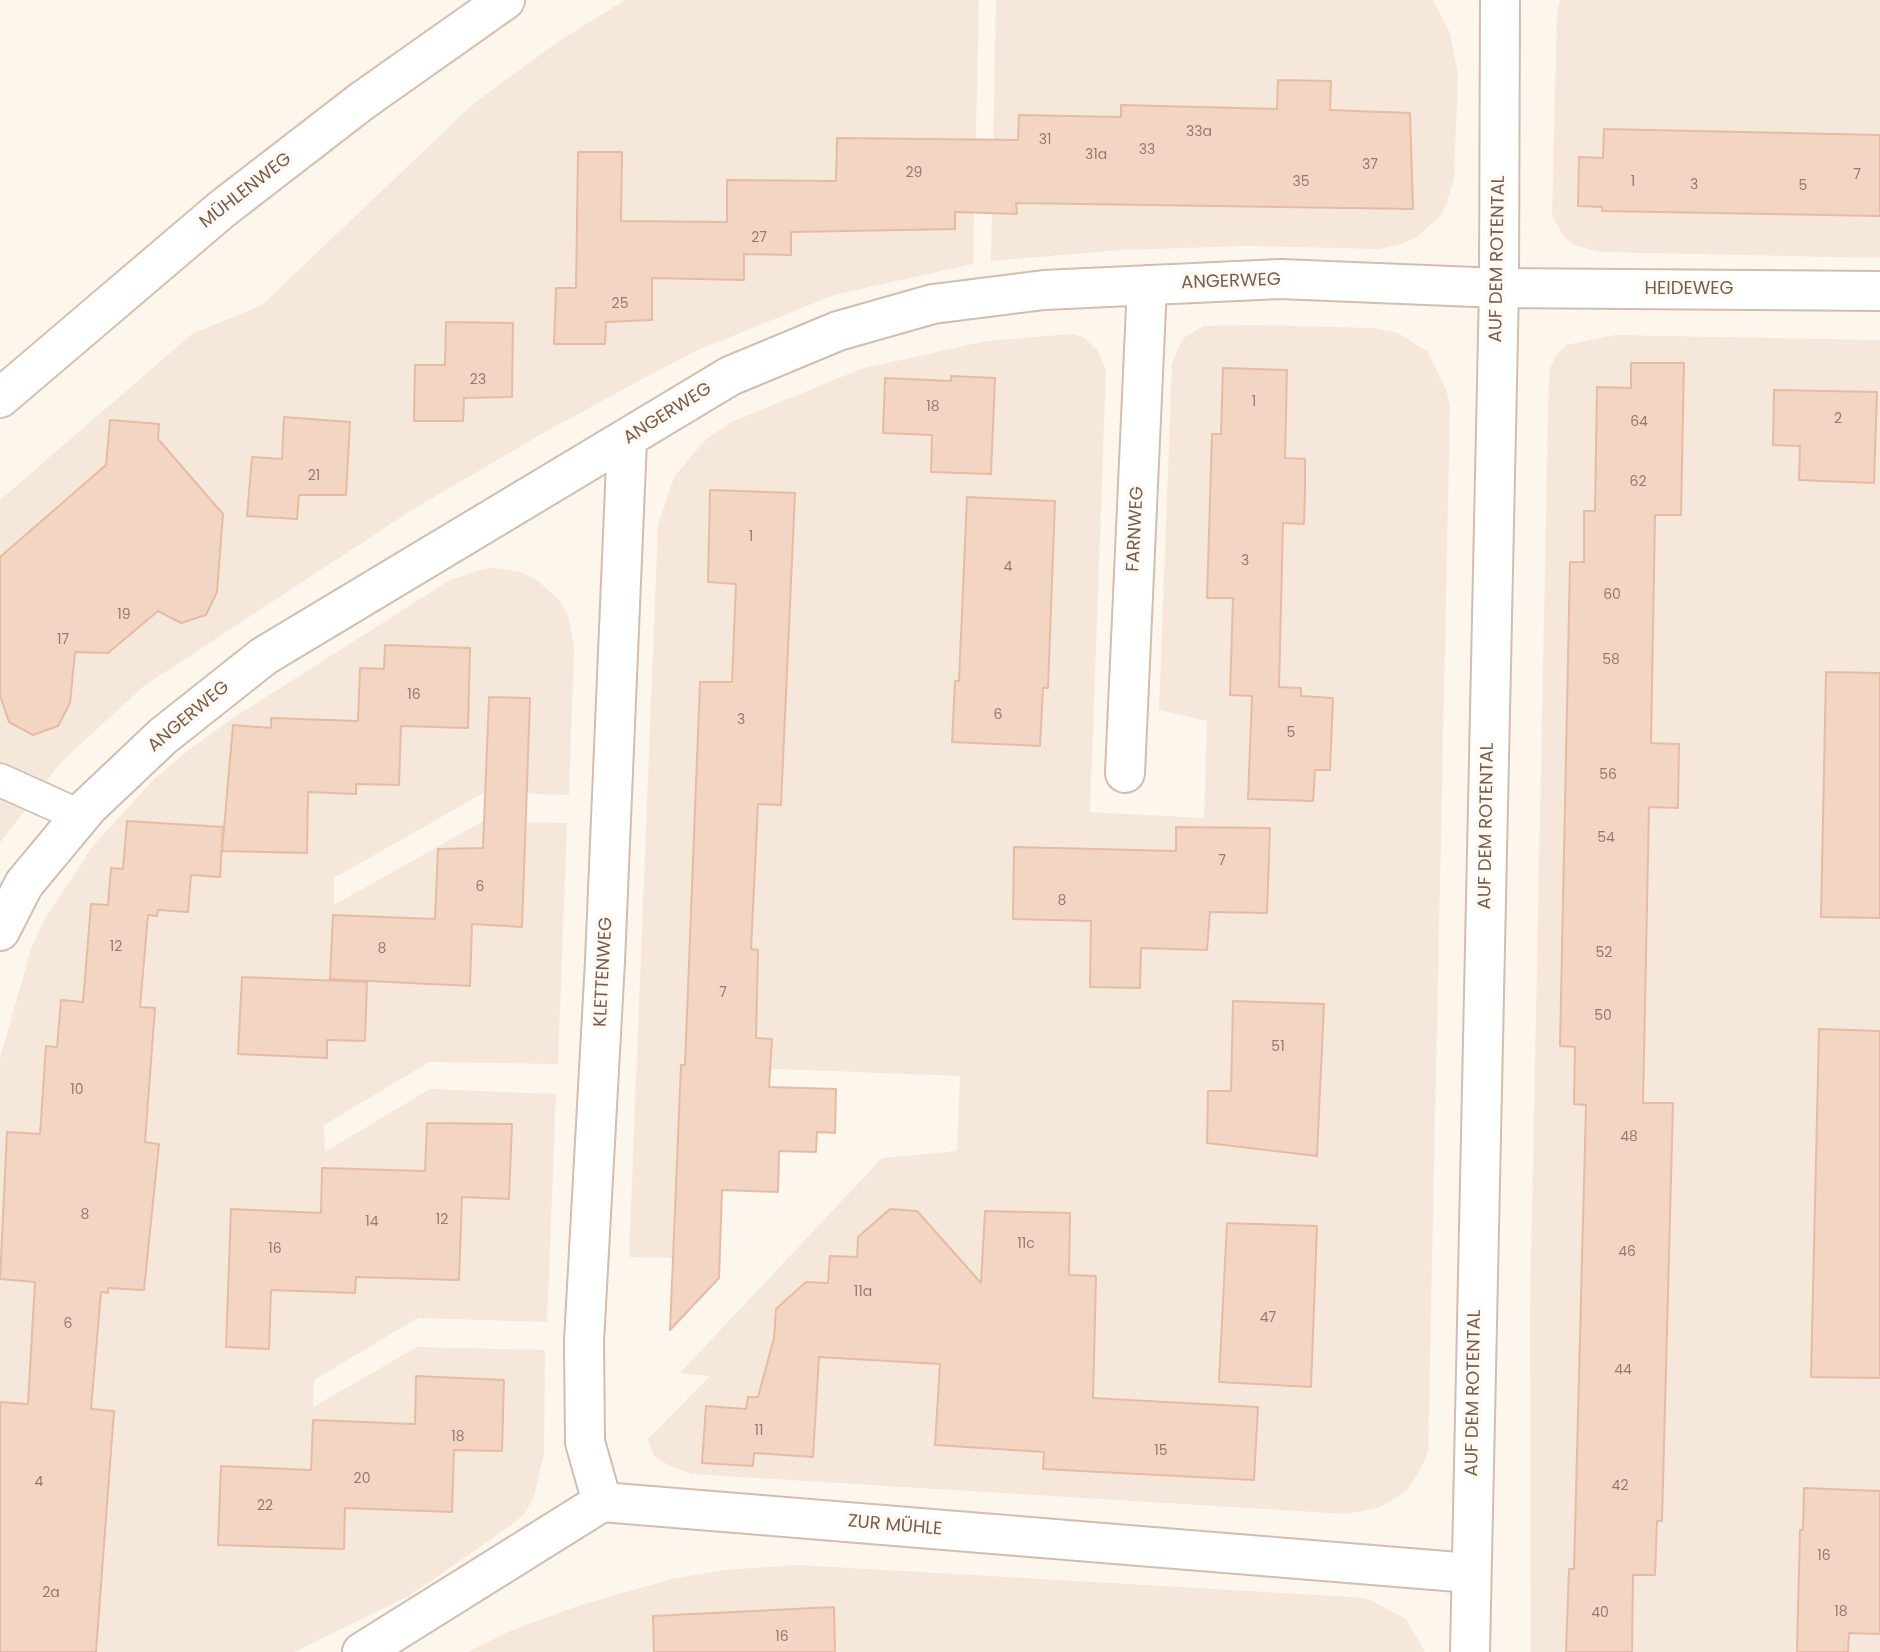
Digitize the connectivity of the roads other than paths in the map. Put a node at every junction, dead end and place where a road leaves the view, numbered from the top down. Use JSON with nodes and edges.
{"nodes":[{"id":1,"x":505,"y":0,"type":"edge"},
{"id":2,"x":1500,"y":0,"type":"edge"},
{"id":3,"x":1147,"y":285,"type":"junction"},
{"id":4,"x":1499,"y":288,"type":"junction"},
{"id":5,"x":1880,"y":291,"type":"edge"},
{"id":6,"x":0,"y":398,"type":"edge"},
{"id":7,"x":627,"y":440,"type":"junction"},
{"id":8,"x":1125,"y":773,"type":"dead end"},
{"id":9,"x":0,"y":780,"type":"edge"},
{"id":10,"x":80,"y":816,"type":"junction"},
{"id":11,"x":0,"y":931,"type":"edge"},
{"id":12,"x":602,"y":1502,"type":"junction"},
{"id":13,"x":1470,"y":1573,"type":"junction"},
{"id":14,"x":362,"y":1652,"type":"edge"},
{"id":15,"x":1470,"y":1652,"type":"edge"}],
"edges":[{"from":1,"to":6,"type":"street","name":"MÜHLENWEG"},
{"from":2,"to":4,"type":"street","name":"AUF DEM ROTENTAL"},
{"from":3,"to":4,"type":"street","name":"ANGERWEG"},
{"from":3,"to":7,"type":"street","name":"ANGERWEG"},
{"from":3,"to":8,"type":"street","name":"FARNWEG"},
{"from":4,"to":5,"type":"street","name":"HEIDEWEG"},
{"from":4,"to":13,"type":"street","name":"AUF DEM ROTENTAL"},
{"from":7,"to":10,"type":"street","name":"ANGERWEG"},
{"from":7,"to":12,"type":"street","name":"KLETTENWEG"},
{"from":9,"to":10,"type":"lane"},
{"from":10,"to":11,"type":"street","name":"ANGERWEG"},
{"from":12,"to":13,"type":"street","name":"ZUR MÜHLE"},
{"from":12,"to":14,"type":"street"},
{"from":13,"to":15,"type":"street","name":"AUF DEM ROTENTAL"}]}
